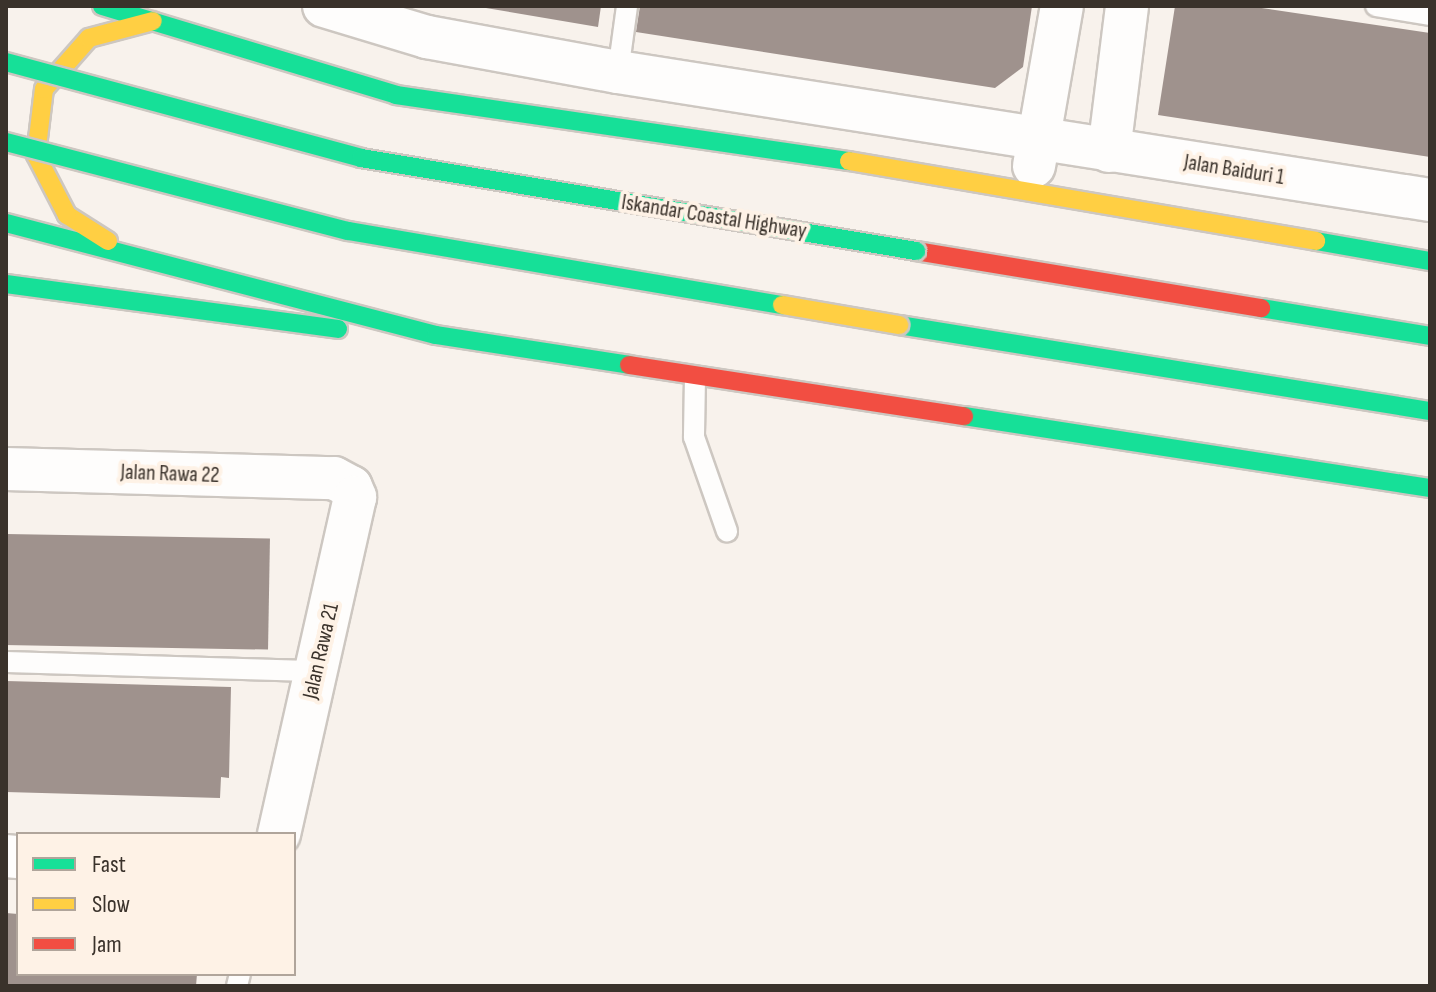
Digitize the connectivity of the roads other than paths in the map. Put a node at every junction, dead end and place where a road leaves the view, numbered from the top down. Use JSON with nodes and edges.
{"nodes":[{"id":1,"x":102,"y":6,"type":"edge"},
{"id":2,"x":132,"y":6,"type":"edge"},
{"id":3,"x":324,"y":6,"type":"edge"},
{"id":4,"x":627,"y":6,"type":"edge"},
{"id":5,"x":1062,"y":6,"type":"edge"},
{"id":6,"x":1127,"y":6,"type":"edge"},
{"id":7,"x":1376,"y":6,"type":"edge"},
{"id":8,"x":1430,"y":15,"type":"edge"},
{"id":9,"x":153,"y":21,"type":"junction"},
{"id":10,"x":6,"y":62,"type":"edge"},
{"id":11,"x":618,"y":72,"type":"junction"},
{"id":12,"x":1039,"y":141,"type":"junction"},
{"id":13,"x":6,"y":142,"type":"edge"},
{"id":14,"x":1109,"y":151,"type":"junction"},
{"id":15,"x":1029,"y":195,"type":"junction"},
{"id":16,"x":1430,"y":200,"type":"edge"},
{"id":17,"x":6,"y":223,"type":"edge"},
{"id":18,"x":122,"y":251,"type":"junction"},
{"id":19,"x":1430,"y":261,"type":"edge"},
{"id":20,"x":6,"y":284,"type":"edge"},
{"id":21,"x":436,"y":335,"type":"junction"},
{"id":22,"x":1430,"y":336,"type":"edge"},
{"id":23,"x":695,"y":377,"type":"junction"},
{"id":24,"x":1430,"y":411,"type":"edge"},
{"id":25,"x":6,"y":469,"type":"edge"},
{"id":26,"x":334,"y":478,"type":"joint"},
{"id":27,"x":1430,"y":488,"type":"edge"},
{"id":28,"x":727,"y":531,"type":"dead end"},
{"id":29,"x":6,"y":662,"type":"edge"},
{"id":30,"x":317,"y":671,"type":"junction"},
{"id":31,"x":279,"y":832,"type":"edge"}],
"edges":[{"from":1,"to":9,"type":"main road"},
{"from":2,"to":9,"type":"main road"},
{"from":3,"to":11,"type":"street","name":"Jalan Baiduri 1"},
{"from":4,"to":11,"type":"lane"},
{"from":5,"to":12,"type":"street"},
{"from":6,"to":14,"type":"street"},
{"from":7,"to":8,"type":"lane"},
{"from":9,"to":15,"type":"main road"},
{"from":9,"to":18,"type":"main road"},
{"from":10,"to":22,"type":"main road","name":"Iskandar Coastal Highway","bridge":true},
{"from":11,"to":12,"type":"street","name":"Jalan Baiduri 1"},
{"from":12,"to":14,"type":"street","name":"Jalan Baiduri 1"},
{"from":12,"to":15,"type":"street"},
{"from":13,"to":24,"type":"main road","bridge":true},
{"from":14,"to":16,"type":"street","name":"Jalan Baiduri 1"},
{"from":15,"to":19,"type":"main road"},
{"from":17,"to":18,"type":"main road"},
{"from":18,"to":21,"type":"main road"},
{"from":20,"to":21,"type":"main road"},
{"from":21,"to":23,"type":"main road"},
{"from":23,"to":27,"type":"main road"},
{"from":23,"to":28,"type":"lane"},
{"from":25,"to":26,"type":"street","name":"Jalan Rawa 22"},
{"from":26,"to":30,"type":"street","name":"Jalan Rawa 21"},
{"from":29,"to":30,"type":"lane"},
{"from":30,"to":31,"type":"street","name":"Jalan Rawa 21"}]}
